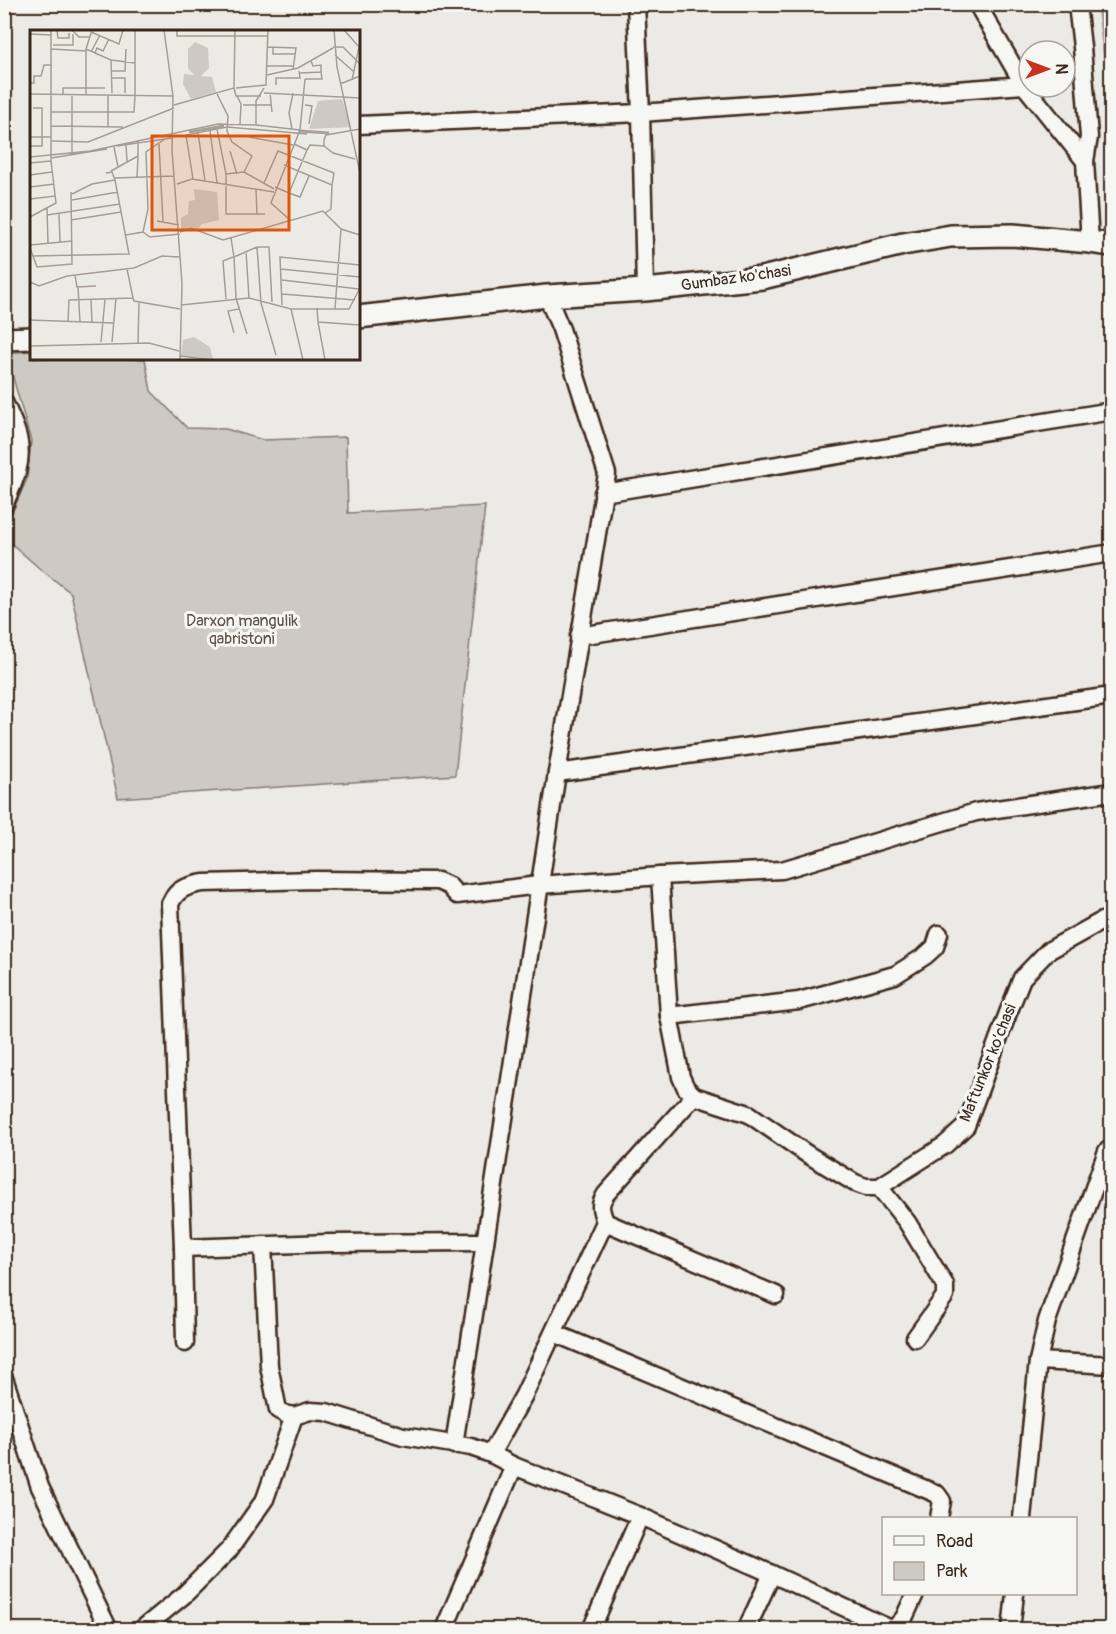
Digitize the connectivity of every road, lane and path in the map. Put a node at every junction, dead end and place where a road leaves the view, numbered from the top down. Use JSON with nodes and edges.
{"nodes":[{"id":1,"x":636,"y":4,"type":"edge"},
{"id":2,"x":976,"y":4,"type":"edge"},
{"id":3,"x":1077,"y":4,"type":"edge"},
{"id":4,"x":1017,"y":73,"type":"edge"},
{"id":5,"x":1017,"y":86,"type":"edge"},
{"id":6,"x":1035,"y":99,"type":"edge"},
{"id":7,"x":641,"y":113,"type":"junction"},
{"id":8,"x":360,"y":124,"type":"edge"},
{"id":9,"x":1085,"y":161,"type":"junction"},
{"id":10,"x":1090,"y":242,"type":"junction"},
{"id":11,"x":1112,"y":245,"type":"edge"},
{"id":12,"x":645,"y":290,"type":"junction"},
{"id":13,"x":547,"y":296,"type":"junction"},
{"id":14,"x":360,"y":317,"type":"edge"},
{"id":15,"x":30,"y":338,"type":"edge"},
{"id":16,"x":4,"y":339,"type":"edge"},
{"id":17,"x":4,"y":402,"type":"edge"},
{"id":18,"x":1112,"y":411,"type":"edge"},
{"id":19,"x":603,"y":493,"type":"junction"},
{"id":20,"x":4,"y":505,"type":"edge"},
{"id":21,"x":1112,"y":553,"type":"edge"},
{"id":22,"x":579,"y":636,"type":"junction"},
{"id":23,"x":1112,"y":696,"type":"edge"},
{"id":24,"x":556,"y":773,"type":"junction"},
{"id":25,"x":1112,"y":792,"type":"edge"},
{"id":26,"x":660,"y":876,"type":"junction"},
{"id":27,"x":539,"y":885,"type":"junction"},
{"id":28,"x":1112,"y":918,"type":"edge"},
{"id":29,"x":939,"y":934,"type":"dead end"},
{"id":30,"x":669,"y":1016,"type":"junction"},
{"id":31,"x":694,"y":1096,"type":"junction"},
{"id":32,"x":1107,"y":1151,"type":"dead end"},
{"id":33,"x":879,"y":1187,"type":"junction"},
{"id":34,"x":605,"y":1222,"type":"junction"},
{"id":35,"x":485,"y":1242,"type":"junction"},
{"id":36,"x":262,"y":1245,"type":"junction"},
{"id":37,"x":183,"y":1248,"type":"junction"},
{"id":38,"x":776,"y":1295,"type":"dead end"},
{"id":39,"x":554,"y":1333,"type":"junction"},
{"id":40,"x":915,"y":1338,"type":"dead end"},
{"id":41,"x":185,"y":1343,"type":"dead end"},
{"id":42,"x":1038,"y":1361,"type":"junction"},
{"id":43,"x":1112,"y":1365,"type":"edge"},
{"id":44,"x":4,"y":1378,"type":"edge"},
{"id":45,"x":294,"y":1416,"type":"junction"},
{"id":46,"x":454,"y":1445,"type":"junction"},
{"id":47,"x":491,"y":1454,"type":"junction"},
{"id":48,"x":514,"y":1466,"type":"junction"},
{"id":49,"x":640,"y":1516,"type":"junction"},
{"id":50,"x":939,"y":1517,"type":"edge"},
{"id":51,"x":1022,"y":1517,"type":"edge"},
{"id":52,"x":772,"y":1574,"type":"junction"},
{"id":53,"x":914,"y":1595,"type":"edge"},
{"id":54,"x":1015,"y":1595,"type":"edge"},
{"id":55,"x":109,"y":1629,"type":"edge"},
{"id":56,"x":141,"y":1629,"type":"edge"},
{"id":57,"x":446,"y":1629,"type":"edge"},
{"id":58,"x":591,"y":1629,"type":"edge"},
{"id":59,"x":746,"y":1629,"type":"edge"},
{"id":60,"x":893,"y":1629,"type":"edge"},
{"id":61,"x":1011,"y":1629,"type":"edge"}],
"edges":[{"from":1,"to":7,"type":"street"},
{"from":2,"to":4,"type":"street"},
{"from":3,"to":9,"type":"street"},
{"from":5,"to":7,"type":"street"},
{"from":6,"to":9,"type":"street"},
{"from":7,"to":8,"type":"street"},
{"from":7,"to":12,"type":"street"},
{"from":9,"to":10,"type":"street"},
{"from":10,"to":11,"type":"main road","name":"Gumbaz ko'chasi"},
{"from":10,"to":12,"type":"main road","name":"Gumbaz ko'chasi"},
{"from":12,"to":13,"type":"main road","name":"Gumbaz ko'chasi"},
{"from":13,"to":14,"type":"main road","name":"Gumbaz ko'chasi"},
{"from":13,"to":19,"type":"street"},
{"from":15,"to":16,"type":"main road"},
{"from":17,"to":20,"type":"street"},
{"from":18,"to":19,"type":"street"},
{"from":19,"to":22,"type":"street"},
{"from":21,"to":22,"type":"street"},
{"from":22,"to":24,"type":"street"},
{"from":23,"to":24,"type":"street"},
{"from":24,"to":27,"type":"street"},
{"from":25,"to":26,"type":"street"},
{"from":26,"to":27,"type":"street"},
{"from":26,"to":30,"type":"street"},
{"from":27,"to":35,"type":"street"},
{"from":27,"to":37,"type":"street"},
{"from":28,"to":33,"type":"street","name":"Maftunkor ko’chasi"},
{"from":29,"to":30,"type":"street"},
{"from":30,"to":31,"type":"street"},
{"from":31,"to":33,"type":"street"},
{"from":31,"to":34,"type":"street"},
{"from":32,"to":42,"type":"street"},
{"from":33,"to":40,"type":"street"},
{"from":34,"to":38,"type":"street"},
{"from":34,"to":39,"type":"street"},
{"from":35,"to":36,"type":"street"},
{"from":35,"to":46,"type":"street"},
{"from":36,"to":37,"type":"street"},
{"from":36,"to":45,"type":"street"},
{"from":37,"to":41,"type":"street"},
{"from":39,"to":47,"type":"street"},
{"from":39,"to":50,"type":"street"},
{"from":42,"to":43,"type":"street"},
{"from":42,"to":51,"type":"street"},
{"from":44,"to":55,"type":"street"},
{"from":45,"to":46,"type":"street"},
{"from":45,"to":56,"type":"street"},
{"from":46,"to":47,"type":"street"},
{"from":47,"to":48,"type":"street"},
{"from":48,"to":49,"type":"street"},
{"from":48,"to":57,"type":"street"},
{"from":49,"to":52,"type":"street"},
{"from":49,"to":58,"type":"street"},
{"from":52,"to":59,"type":"street"},
{"from":52,"to":60,"type":"street"},
{"from":53,"to":60,"type":"street"},
{"from":54,"to":61,"type":"street"}]}
